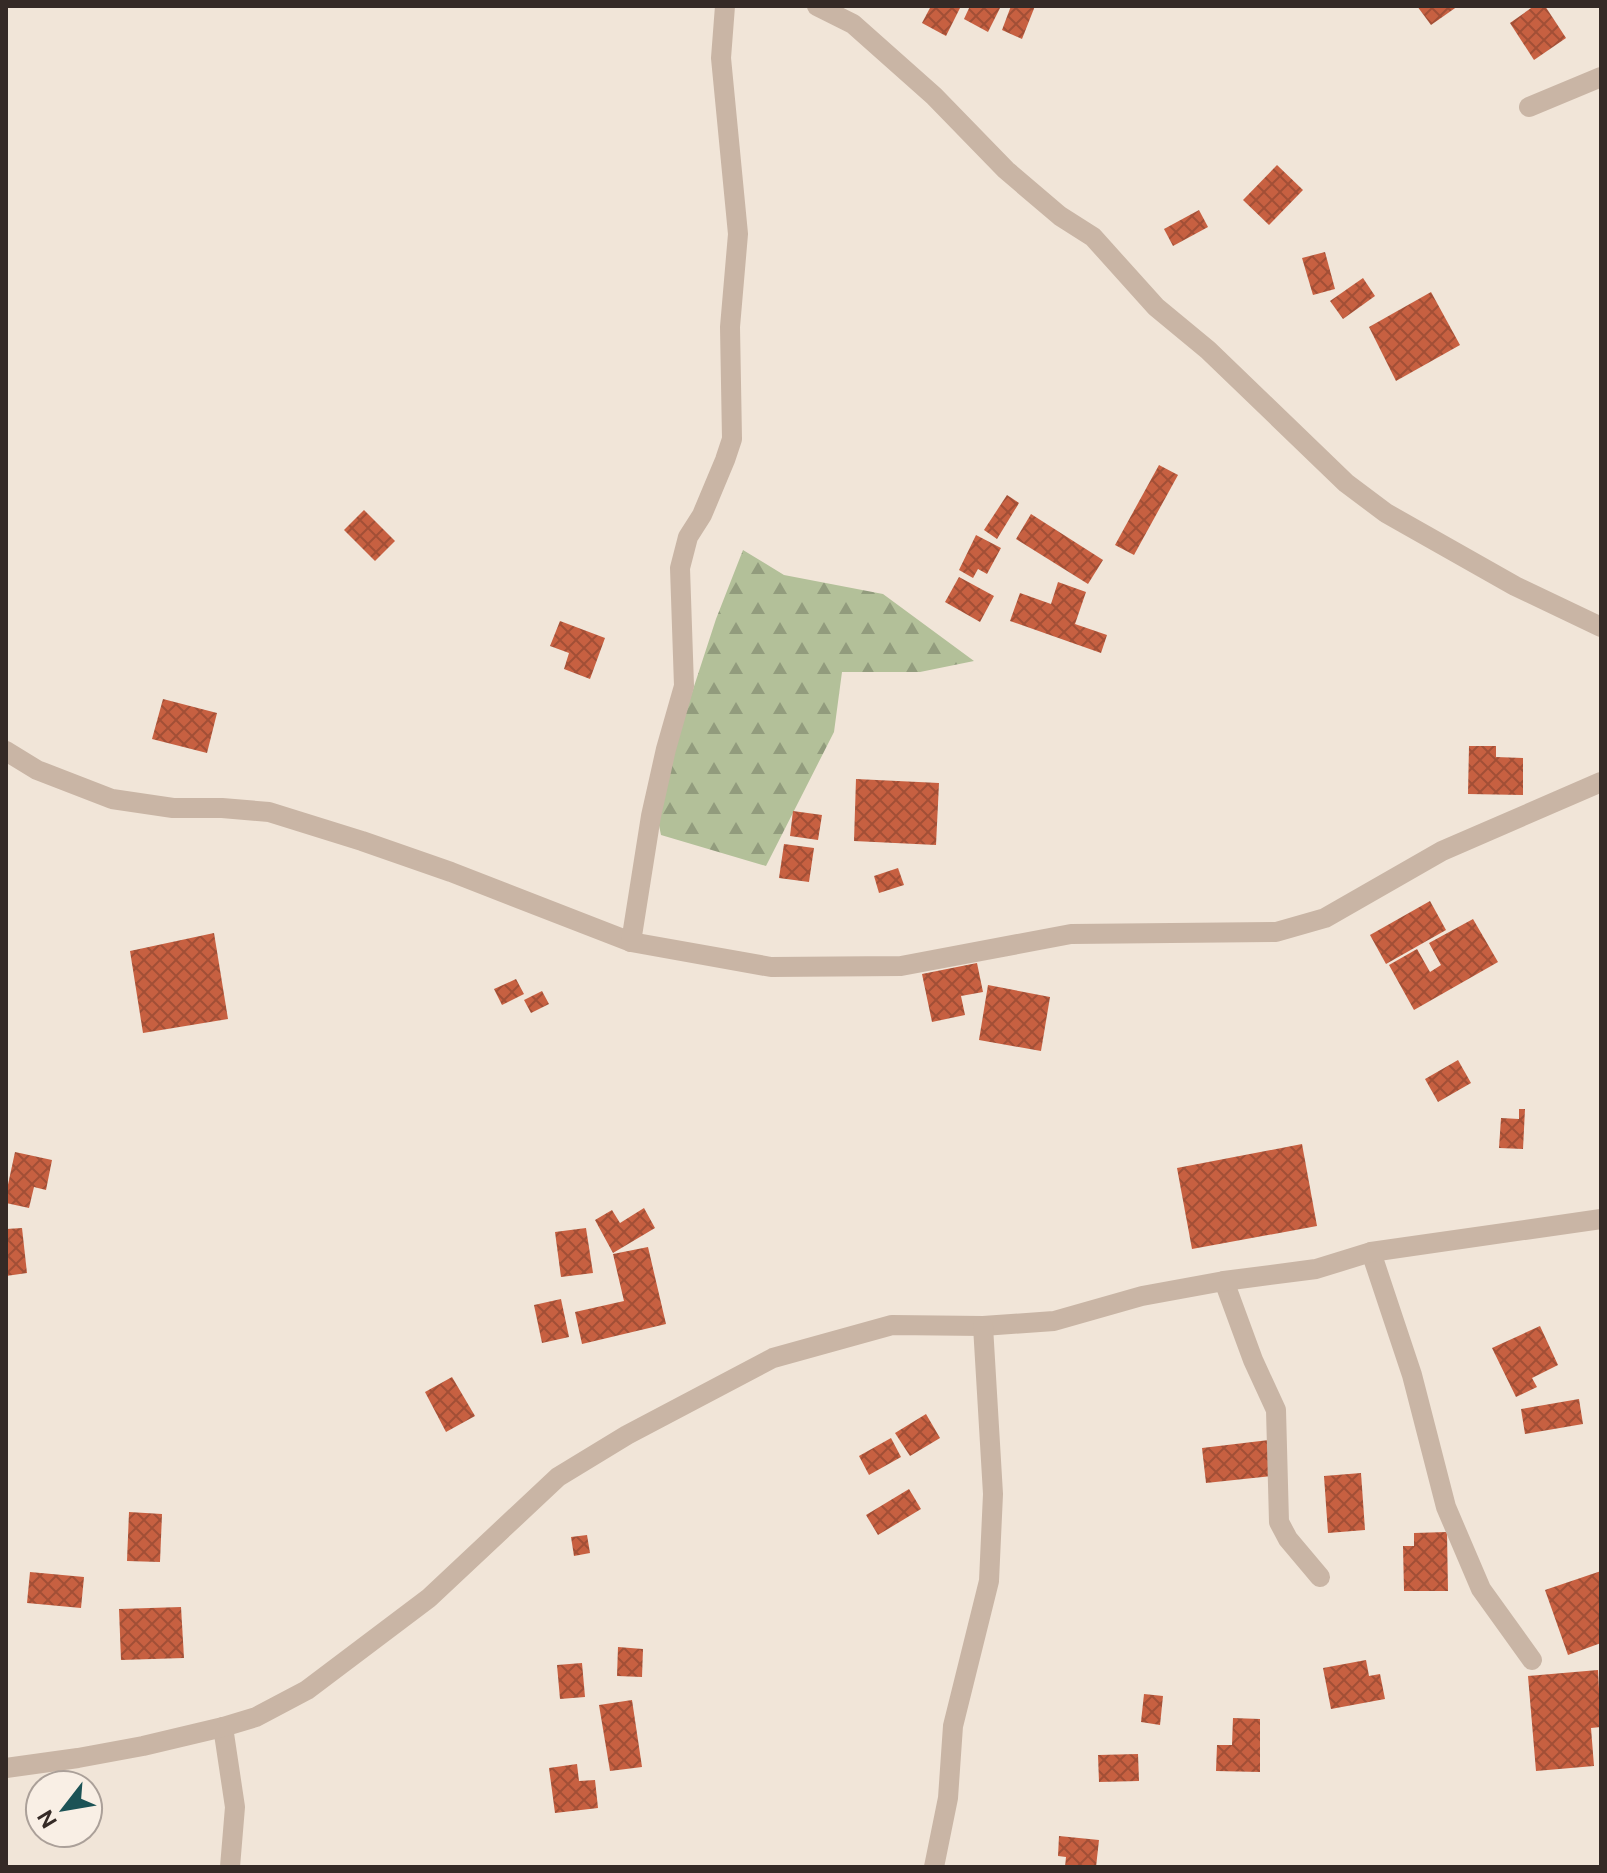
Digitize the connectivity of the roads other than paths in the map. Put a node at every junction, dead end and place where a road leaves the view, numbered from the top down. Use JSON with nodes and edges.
{"nodes":[{"id":1,"x":725,"y":6,"type":"edge"},
{"id":2,"x":817,"y":6,"type":"edge"},
{"id":3,"x":1601,"y":77,"type":"edge"},
{"id":4,"x":1529,"y":107,"type":"dead end"},
{"id":5,"x":1601,"y":627,"type":"edge"},
{"id":6,"x":6,"y":751,"type":"edge"},
{"id":7,"x":1601,"y":782,"type":"edge"},
{"id":8,"x":631,"y":942,"type":"junction"},
{"id":9,"x":1601,"y":1219,"type":"edge"},
{"id":10,"x":1371,"y":1252,"type":"junction"},
{"id":11,"x":1224,"y":1281,"type":"junction"},
{"id":12,"x":983,"y":1326,"type":"junction"},
{"id":13,"x":1320,"y":1577,"type":"dead end"},
{"id":14,"x":1532,"y":1660,"type":"dead end"},
{"id":15,"x":223,"y":1727,"type":"junction"},
{"id":16,"x":6,"y":1768,"type":"edge"},
{"id":17,"x":230,"y":1867,"type":"edge"},
{"id":18,"x":934,"y":1867,"type":"edge"}],
"edges":[{"from":1,"to":8,"type":"street"},
{"from":2,"to":5,"type":"street"},
{"from":3,"to":4,"type":"street"},
{"from":6,"to":8,"type":"street"},
{"from":7,"to":8,"type":"street"},
{"from":9,"to":10,"type":"street"},
{"from":10,"to":11,"type":"street"},
{"from":10,"to":14,"type":"street"},
{"from":11,"to":12,"type":"street"},
{"from":11,"to":13,"type":"street"},
{"from":12,"to":15,"type":"street"},
{"from":12,"to":18,"type":"street"},
{"from":15,"to":16,"type":"street"},
{"from":15,"to":17,"type":"street"}]}
